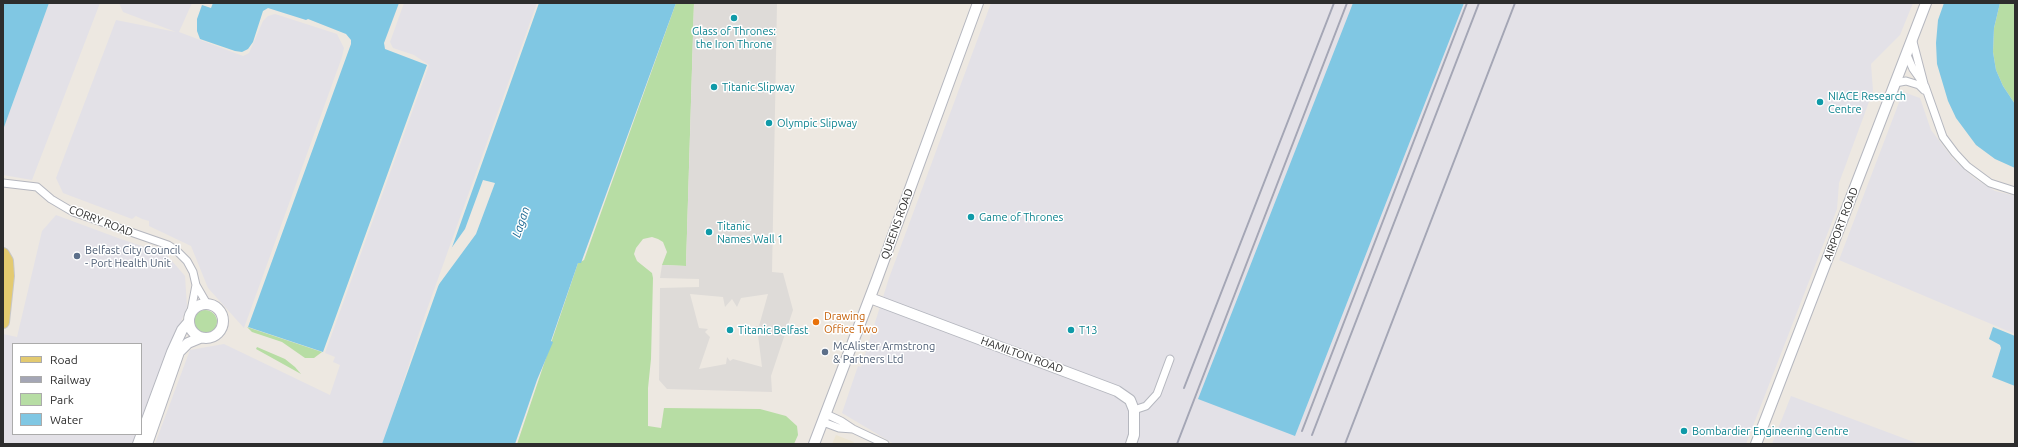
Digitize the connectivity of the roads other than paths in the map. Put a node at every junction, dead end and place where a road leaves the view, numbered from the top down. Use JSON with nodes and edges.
{"nodes":[{"id":1,"x":978,"y":3,"type":"edge"},
{"id":2,"x":1926,"y":3,"type":"edge"},
{"id":3,"x":1912,"y":38,"type":"junction"},
{"id":4,"x":1906,"y":54,"type":"junction"},
{"id":5,"x":1895,"y":83,"type":"junction"},
{"id":6,"x":1926,"y":90,"type":"junction"},
{"id":7,"x":3,"y":183,"type":"edge"},
{"id":8,"x":2015,"y":191,"type":"edge"},
{"id":9,"x":3,"y":254,"type":"edge"},
{"id":10,"x":196,"y":285,"type":"junction"},
{"id":11,"x":870,"y":298,"type":"junction"},
{"id":12,"x":207,"y":304,"type":"junction"},
{"id":13,"x":192,"y":311,"type":"junction"},
{"id":14,"x":3,"y":322,"type":"edge"},
{"id":15,"x":188,"y":322,"type":"junction"},
{"id":16,"x":200,"y":338,"type":"junction"},
{"id":17,"x":1170,"y":359,"type":"dead end"},
{"id":18,"x":1134,"y":410,"type":"junction"},
{"id":19,"x":825,"y":418,"type":"junction"},
{"id":20,"x":142,"y":433,"type":"edge"},
{"id":21,"x":147,"y":444,"type":"edge"},
{"id":22,"x":814,"y":444,"type":"edge"},
{"id":23,"x":885,"y":444,"type":"edge"},
{"id":24,"x":1130,"y":444,"type":"edge"},
{"id":25,"x":1756,"y":444,"type":"edge"}],
"edges":[{"from":1,"to":11,"type":"street","name":"QUEENS ROAD"},
{"from":2,"to":3,"type":"street","name":"AIRPORT ROAD"},
{"from":3,"to":4,"type":"street","name":"AIRPORT ROAD"},
{"from":3,"to":6,"type":"street"},
{"from":4,"to":5,"type":"street","name":"AIRPORT ROAD"},
{"from":4,"to":6,"type":"street"},
{"from":5,"to":6,"type":"street"},
{"from":5,"to":25,"type":"street","name":"AIRPORT ROAD"},
{"from":6,"to":8,"type":"street"},
{"from":7,"to":10,"type":"street","name":"CORRY ROAD"},
{"from":9,"to":14,"type":"main road"},
{"from":10,"to":12,"type":"street","name":"CORRY ROAD"},
{"from":10,"to":13,"type":"street","name":"CORRY ROAD"},
{"from":11,"to":18,"type":"street","name":"HAMILTON ROAD"},
{"from":11,"to":19,"type":"street","name":"QUEENS ROAD"},
{"from":12,"to":13,"type":"street"},
{"from":12,"to":16,"type":"street"},
{"from":13,"to":15,"type":"street"},
{"from":15,"to":16,"type":"street"},
{"from":15,"to":20,"type":"street"},
{"from":16,"to":21,"type":"street"},
{"from":17,"to":18,"type":"street"},
{"from":18,"to":24,"type":"street"},
{"from":19,"to":22,"type":"street","name":"QUEENS ROAD"},
{"from":19,"to":23,"type":"street"}]}
